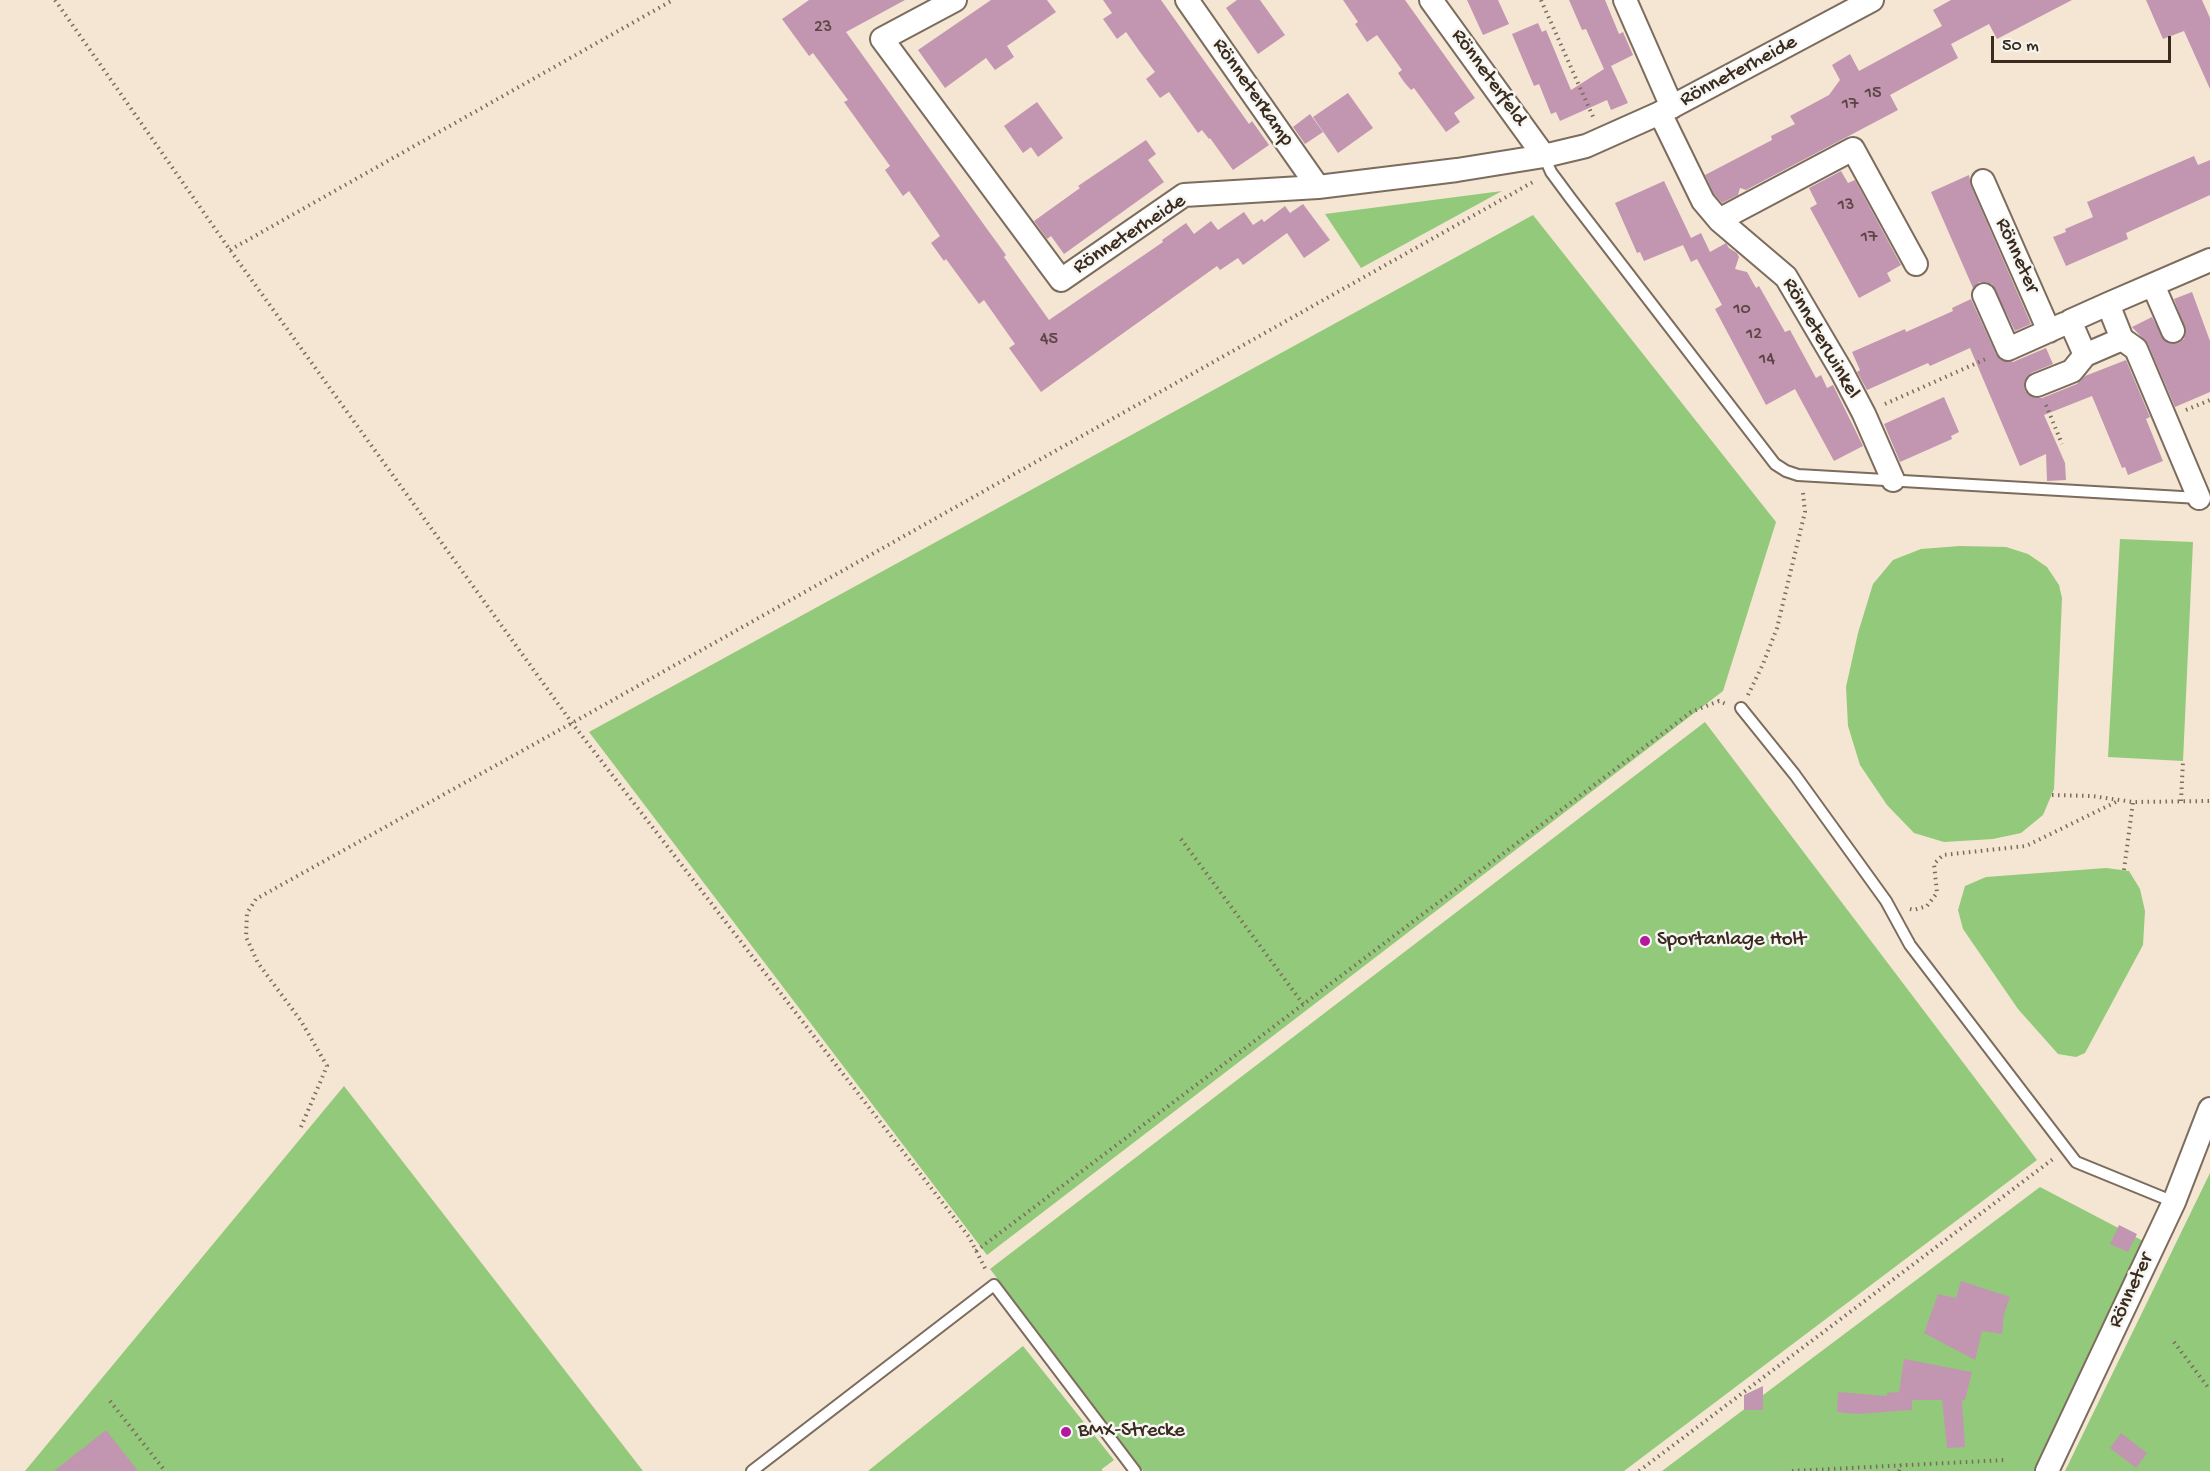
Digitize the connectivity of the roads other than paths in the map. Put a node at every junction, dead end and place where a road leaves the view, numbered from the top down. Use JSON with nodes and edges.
{"nodes":[{"id":1,"x":955,"y":0,"type":"edge"},
{"id":2,"x":1187,"y":0,"type":"edge"},
{"id":3,"x":1431,"y":0,"type":"edge"},
{"id":4,"x":1625,"y":0,"type":"edge"},
{"id":5,"x":1872,"y":0,"type":"edge"},
{"id":6,"x":1666,"y":110,"type":"junction"},
{"id":7,"x":1547,"y":164,"type":"junction"},
{"id":8,"x":1983,"y":181,"type":"dead end"},
{"id":9,"x":1318,"y":187,"type":"junction"},
{"id":10,"x":1719,"y":220,"type":"junction"},
{"id":11,"x":2210,"y":260,"type":"edge"},
{"id":12,"x":1916,"y":264,"type":"dead end"},
{"id":13,"x":2153,"y":285,"type":"junction"},
{"id":14,"x":1984,"y":295,"type":"dead end"},
{"id":15,"x":2108,"y":304,"type":"junction"},
{"id":16,"x":2070,"y":321,"type":"junction"},
{"id":17,"x":2049,"y":331,"type":"junction"},
{"id":18,"x":2173,"y":331,"type":"dead end"},
{"id":19,"x":2122,"y":339,"type":"junction"},
{"id":20,"x":2085,"y":355,"type":"junction"},
{"id":21,"x":2037,"y":385,"type":"dead end"},
{"id":22,"x":1893,"y":480,"type":"junction"},
{"id":23,"x":2205,"y":498,"type":"edge"},
{"id":24,"x":1741,"y":708,"type":"road end"},
{"id":25,"x":2210,"y":1109,"type":"edge"},
{"id":26,"x":2174,"y":1202,"type":"junction"},
{"id":27,"x":752,"y":1471,"type":"edge"},
{"id":28,"x":1135,"y":1471,"type":"edge"},
{"id":29,"x":2047,"y":1471,"type":"edge"}],
"edges":[{"from":1,"to":9,"type":"street","name":"Rönneterheide"},
{"from":2,"to":9,"type":"street","name":"Rönneterkamp"},
{"from":3,"to":7,"type":"street","name":"Rönneterfeld"},
{"from":4,"to":6,"type":"street","name":"Rönneterwinkel"},
{"from":5,"to":6,"type":"street","name":"Rönneterheide"},
{"from":6,"to":7,"type":"street","name":"Rönneterheide"},
{"from":6,"to":10,"type":"street","name":"Rönneterwinkel"},
{"from":7,"to":9,"type":"street","name":"Rönneterheide"},
{"from":7,"to":22,"type":"lane"},
{"from":8,"to":17,"type":"street","name":"Rönneter"},
{"from":10,"to":12,"type":"street"},
{"from":10,"to":22,"type":"street","name":"Rönneterwinkel"},
{"from":11,"to":13,"type":"street"},
{"from":13,"to":15,"type":"street"},
{"from":13,"to":18,"type":"street"},
{"from":14,"to":17,"type":"street"},
{"from":15,"to":16,"type":"street"},
{"from":15,"to":19,"type":"street"},
{"from":16,"to":17,"type":"street"},
{"from":16,"to":20,"type":"street"},
{"from":19,"to":20,"type":"street"},
{"from":19,"to":23,"type":"street"},
{"from":20,"to":21,"type":"street"},
{"from":22,"to":23,"type":"lane"},
{"from":24,"to":26,"type":"lane"},
{"from":25,"to":26,"type":"street","name":"Rönneter"},
{"from":26,"to":29,"type":"street","name":"Rönneter"},
{"from":27,"to":28,"type":"lane"}]}
